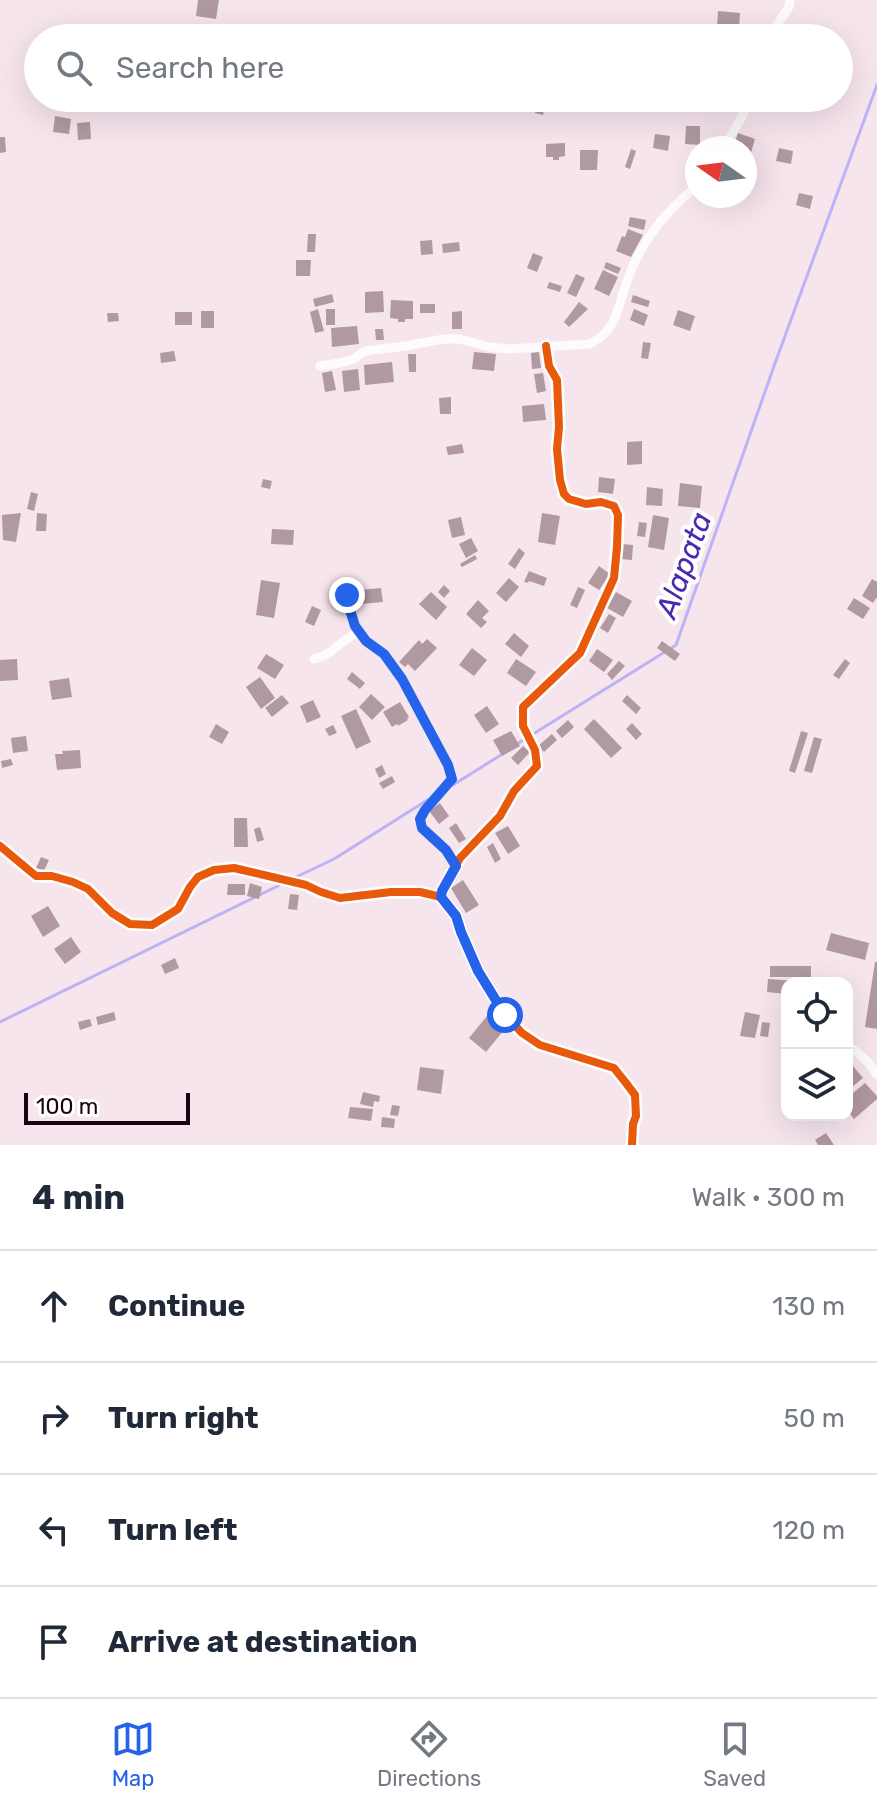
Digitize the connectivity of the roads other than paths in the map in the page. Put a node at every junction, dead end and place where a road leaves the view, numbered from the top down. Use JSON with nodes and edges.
{"nodes":[{"id":1,"x":790,"y":0,"type":"edge"},
{"id":2,"x":777,"y":24,"type":"edge"},
{"id":3,"x":744,"y":112,"type":"edge"},
{"id":4,"x":730,"y":136,"type":"edge"},
{"id":5,"x":685,"y":196,"type":"edge"},
{"id":6,"x":546,"y":346,"type":"junction"},
{"id":7,"x":320,"y":366,"type":"dead end"},
{"id":8,"x":347,"y":595,"type":"dead end"},
{"id":9,"x":360,"y":632,"type":"junction"},
{"id":10,"x":314,"y":659,"type":"dead end"},
{"id":11,"x":0,"y":846,"type":"edge"},
{"id":12,"x":456,"y":866,"type":"junction"},
{"id":13,"x":441,"y":897,"type":"junction"},
{"id":14,"x":853,"y":1049,"type":"edge"},
{"id":15,"x":877,"y":1075,"type":"edge"},
{"id":16,"x":632,"y":1145,"type":"edge"}],
"edges":[{"from":1,"to":2,"type":"street"},
{"from":3,"to":4,"type":"street"},
{"from":5,"to":6,"type":"street"},
{"from":6,"to":7,"type":"street"},
{"from":6,"to":12,"type":"street"},
{"from":8,"to":9,"type":"street"},
{"from":9,"to":10,"type":"street"},
{"from":9,"to":12,"type":"street"},
{"from":11,"to":13,"type":"street"},
{"from":12,"to":13,"type":"street"},
{"from":13,"to":16,"type":"street"},
{"from":14,"to":15,"type":"street"}]}
